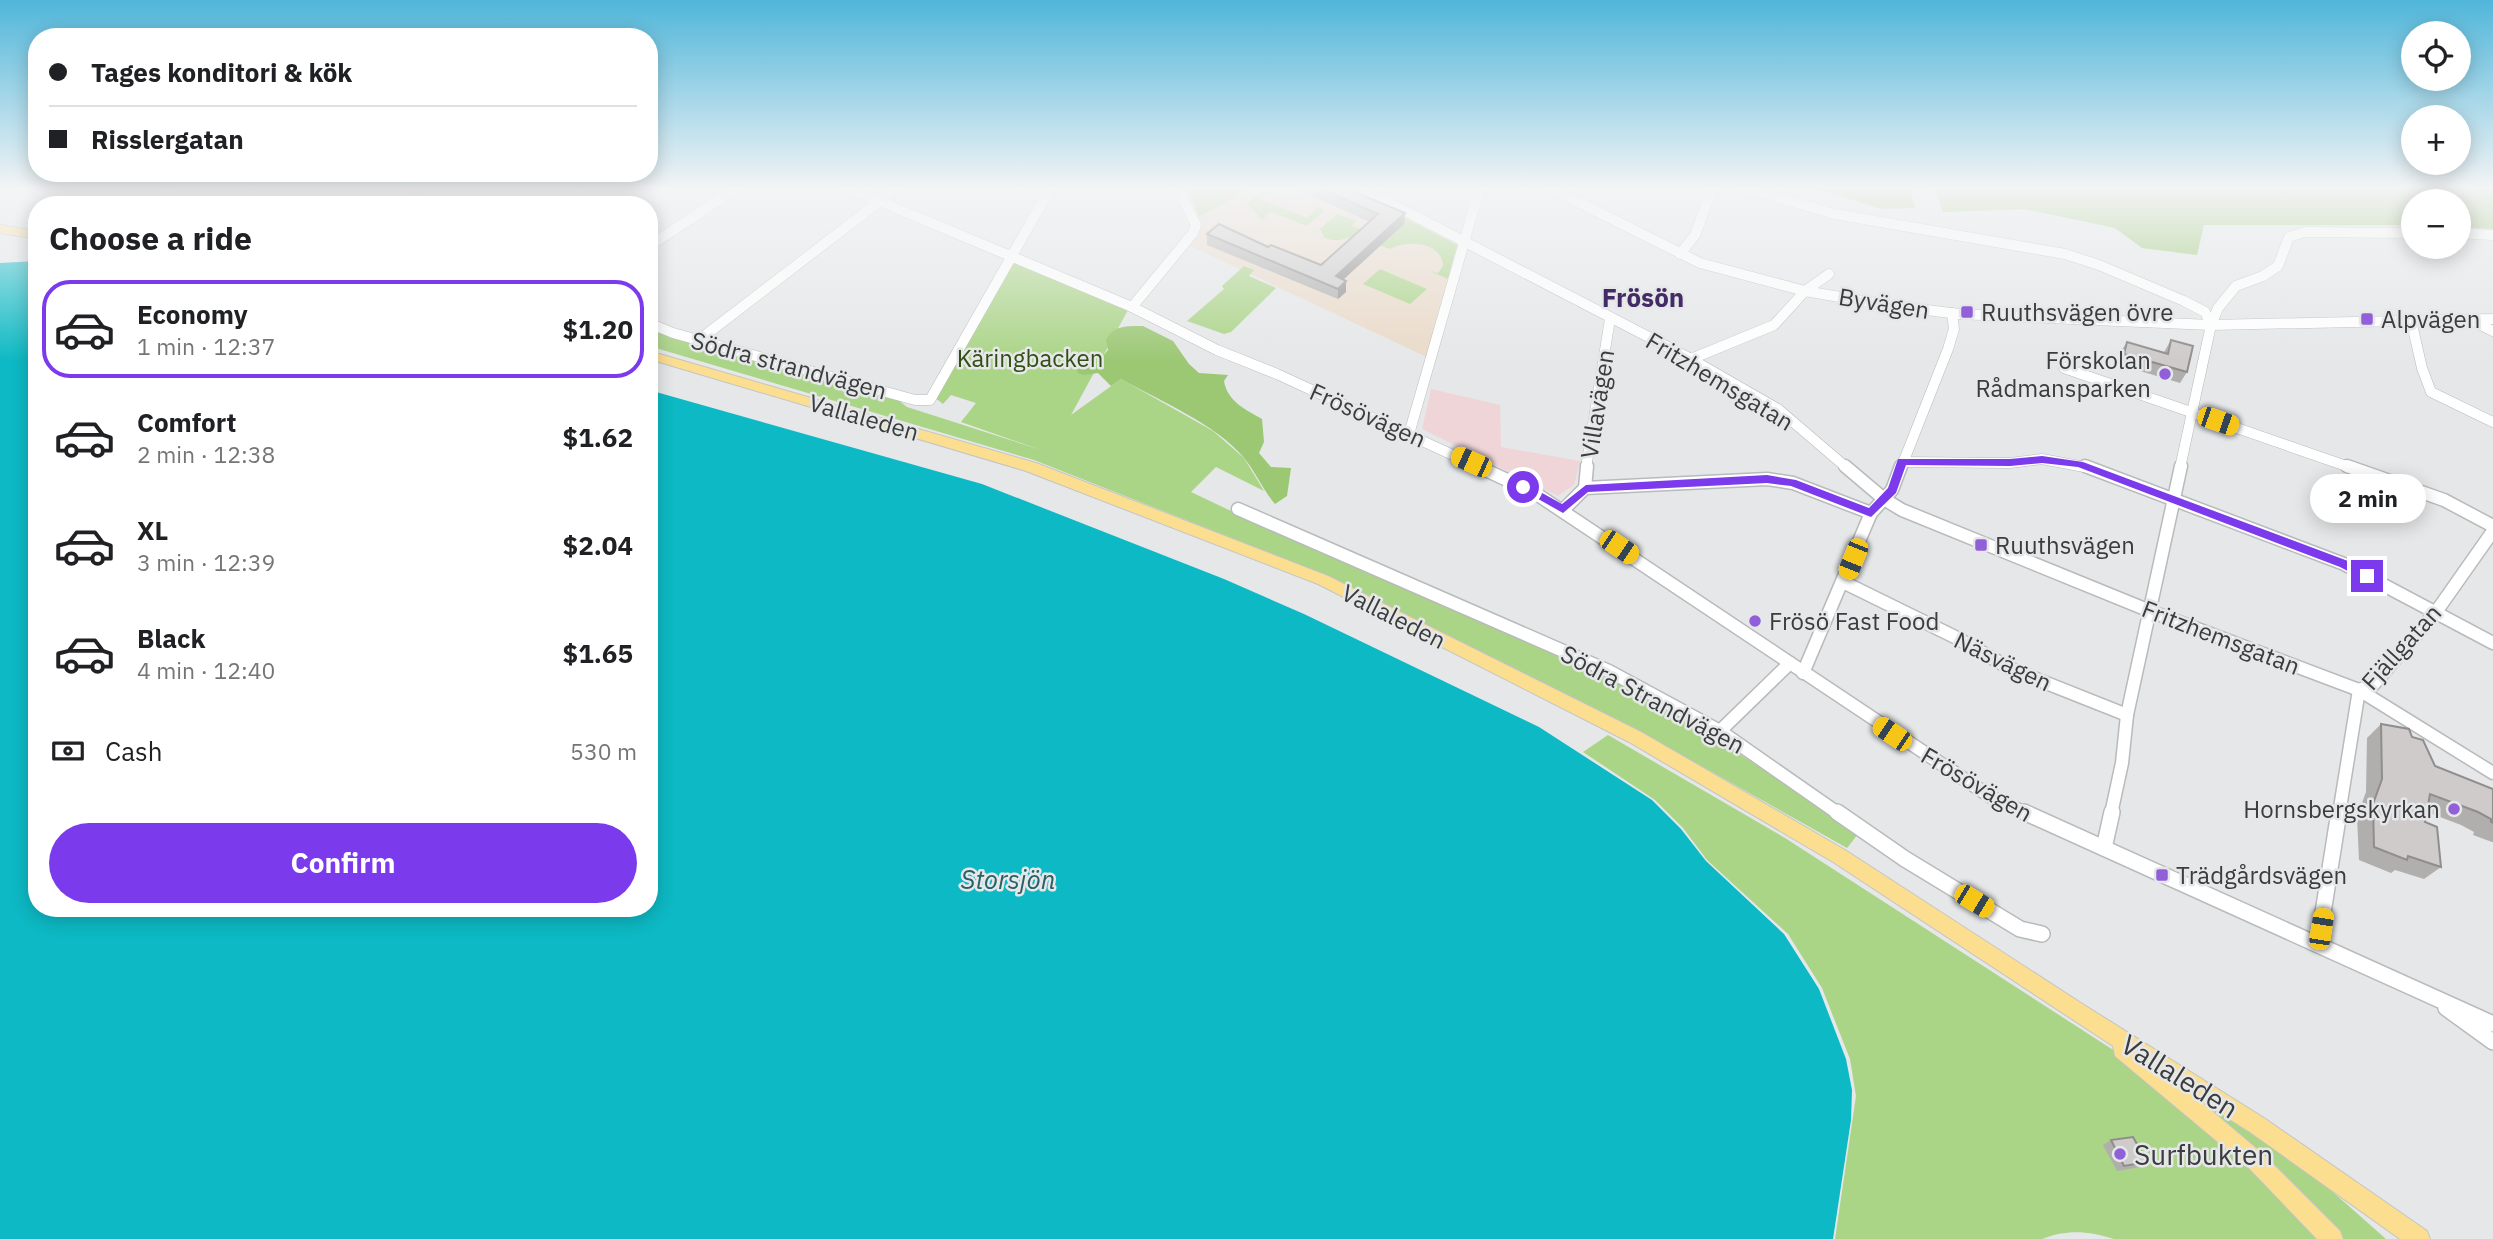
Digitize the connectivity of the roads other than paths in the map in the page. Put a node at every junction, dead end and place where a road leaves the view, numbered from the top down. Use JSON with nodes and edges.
{"nodes":[{"id":1,"x":823,"y":245,"type":"edge"},
{"id":2,"x":988,"y":245,"type":"edge"},
{"id":3,"x":1019,"y":245,"type":"edge"},
{"id":4,"x":1183,"y":245,"type":"edge"},
{"id":5,"x":1463,"y":245,"type":"edge"},
{"id":6,"x":1469,"y":245,"type":"edge"},
{"id":7,"x":1662,"y":245,"type":"edge"},
{"id":8,"x":1687,"y":245,"type":"edge"},
{"id":9,"x":2013,"y":245,"type":"edge"},
{"id":10,"x":2286,"y":245,"type":"edge"},
{"id":11,"x":1680,"y":254,"type":"junction"},
{"id":12,"x":1013,"y":255,"type":"junction"},
{"id":13,"x":1829,"y":274,"type":"dead end"},
{"id":14,"x":1805,"y":290,"type":"junction"},
{"id":15,"x":1132,"y":307,"type":"junction"},
{"id":16,"x":1952,"y":313,"type":"junction"},
{"id":17,"x":1610,"y":319,"type":"junction"},
{"id":18,"x":2493,"y":319,"type":"edge"},
{"id":19,"x":2411,"y":320,"type":"junction"},
{"id":20,"x":2469,"y":320,"type":"junction"},
{"id":21,"x":2211,"y":325,"type":"junction"},
{"id":22,"x":658,"y":326,"type":"edge"},
{"id":23,"x":2493,"y":331,"type":"edge"},
{"id":24,"x":699,"y":340,"type":"junction"},
{"id":25,"x":658,"y":358,"type":"edge"},
{"id":26,"x":1690,"y":359,"type":"junction"},
{"id":27,"x":2064,"y":368,"type":"dead end"},
{"id":28,"x":2193,"y":412,"type":"junction"},
{"id":29,"x":2493,"y":422,"type":"edge"},
{"id":30,"x":1409,"y":434,"type":"junction"},
{"id":31,"x":1902,"y":462,"type":"junction"},
{"id":32,"x":1586,"y":488,"type":"junction"},
{"id":33,"x":1885,"y":499,"type":"junction"},
{"id":34,"x":2174,"y":499,"type":"junction"},
{"id":35,"x":1238,"y":509,"type":"dead end"},
{"id":36,"x":1563,"y":509,"type":"junction"},
{"id":37,"x":1871,"y":513,"type":"junction"},
{"id":38,"x":2493,"y":526,"type":"edge"},
{"id":39,"x":2493,"y":531,"type":"edge"},
{"id":40,"x":1843,"y":582,"type":"junction"},
{"id":41,"x":2150,"y":611,"type":"junction"},
{"id":42,"x":2436,"y":612,"type":"junction"},
{"id":43,"x":2493,"y":643,"type":"edge"},
{"id":44,"x":1790,"y":663,"type":"junction"},
{"id":45,"x":1803,"y":673,"type":"junction"},
{"id":46,"x":2359,"y":690,"type":"junction"},
{"id":47,"x":2127,"y":715,"type":"junction"},
{"id":48,"x":1720,"y":731,"type":"junction"},
{"id":49,"x":2493,"y":773,"type":"edge"},
{"id":50,"x":2104,"y":848,"type":"junction"},
{"id":51,"x":2042,"y":934,"type":"dead end"},
{"id":52,"x":2318,"y":944,"type":"junction"},
{"id":53,"x":2423,"y":992,"type":"junction"},
{"id":54,"x":2077,"y":1012,"type":"junction"},
{"id":55,"x":2493,"y":1024,"type":"edge"},
{"id":56,"x":2493,"y":1042,"type":"edge"},
{"id":57,"x":2332,"y":1239,"type":"edge"},
{"id":58,"x":2419,"y":1239,"type":"edge"}],
"edges":[{"from":1,"to":24,"type":"street"},
{"from":2,"to":12,"type":"street","name":"Frösövägen"},
{"from":3,"to":12,"type":"street"},
{"from":4,"to":15,"type":"street"},
{"from":5,"to":30,"type":"street"},
{"from":6,"to":17,"type":"street","name":"Fritzhemsgatan"},
{"from":7,"to":11,"type":"street","name":"Byvägen"},
{"from":8,"to":11,"type":"street"},
{"from":9,"to":21,"type":"street"},
{"from":10,"to":21,"type":"street"},
{"from":11,"to":14,"type":"street","name":"Byvägen"},
{"from":12,"to":15,"type":"street","name":"Frösövägen"},
{"from":12,"to":24,"type":"street","name":"Södra strandvägen"},
{"from":13,"to":14,"type":"street"},
{"from":14,"to":16,"type":"street","name":"Byvägen"},
{"from":14,"to":26,"type":"street"},
{"from":15,"to":30,"type":"street","name":"Frösövägen"},
{"from":16,"to":21,"type":"street","name":"Byvägen"},
{"from":16,"to":31,"type":"street"},
{"from":17,"to":26,"type":"street","name":"Fritzhemsgatan"},
{"from":17,"to":32,"type":"street","name":"Villavägen"},
{"from":18,"to":20,"type":"street","name":"Byvägen"},
{"from":19,"to":20,"type":"street","name":"Byvägen"},
{"from":19,"to":21,"type":"street","name":"Byvägen"},
{"from":19,"to":29,"type":"street"},
{"from":20,"to":23,"type":"street"},
{"from":21,"to":28,"type":"street"},
{"from":22,"to":24,"type":"street","name":"Södra strandvägen"},
{"from":25,"to":54,"type":"main road","name":"Vallaleden"},
{"from":26,"to":33,"type":"street","name":"Fritzhemsgatan"},
{"from":27,"to":28,"type":"street"},
{"from":28,"to":34,"type":"street"},
{"from":28,"to":38,"type":"street"},
{"from":30,"to":36,"type":"street","name":"Frösövägen"},
{"from":31,"to":33,"type":"street"},
{"from":31,"to":34,"type":"street"},
{"from":32,"to":36,"type":"street"},
{"from":32,"to":37,"type":"street"},
{"from":33,"to":37,"type":"street"},
{"from":33,"to":41,"type":"street","name":"Fritzhemsgatan"},
{"from":34,"to":41,"type":"street"},
{"from":34,"to":42,"type":"street"},
{"from":35,"to":48,"type":"street","name":"Södra Strandvägen"},
{"from":36,"to":44,"type":"street","name":"Frösövägen"},
{"from":37,"to":40,"type":"street"},
{"from":39,"to":42,"type":"street","name":"Fjällgatan"},
{"from":40,"to":45,"type":"street"},
{"from":40,"to":47,"type":"street","name":"Näsvägen"},
{"from":41,"to":46,"type":"street","name":"Fritzhemsgatan"},
{"from":41,"to":47,"type":"street"},
{"from":42,"to":43,"type":"street"},
{"from":42,"to":46,"type":"street","name":"Fjällgatan"},
{"from":44,"to":45,"type":"street","name":"Frösövägen"},
{"from":44,"to":48,"type":"street"},
{"from":45,"to":50,"type":"street","name":"Frösövägen"},
{"from":46,"to":49,"type":"street","name":"Fritzhemsgatan"},
{"from":46,"to":52,"type":"street","name":"Fjällgatan"},
{"from":47,"to":50,"type":"street"},
{"from":48,"to":51,"type":"street","name":"Södra Strandvägen"},
{"from":50,"to":52,"type":"street","name":"Frösövägen"},
{"from":52,"to":53,"type":"street","name":"Frösövägen"},
{"from":53,"to":55,"type":"street","name":"Frösövägen"},
{"from":53,"to":56,"type":"street"},
{"from":54,"to":57,"type":"main road","name":"Vallaleden"},
{"from":54,"to":58,"type":"main road","name":"Vallaleden"}]}
